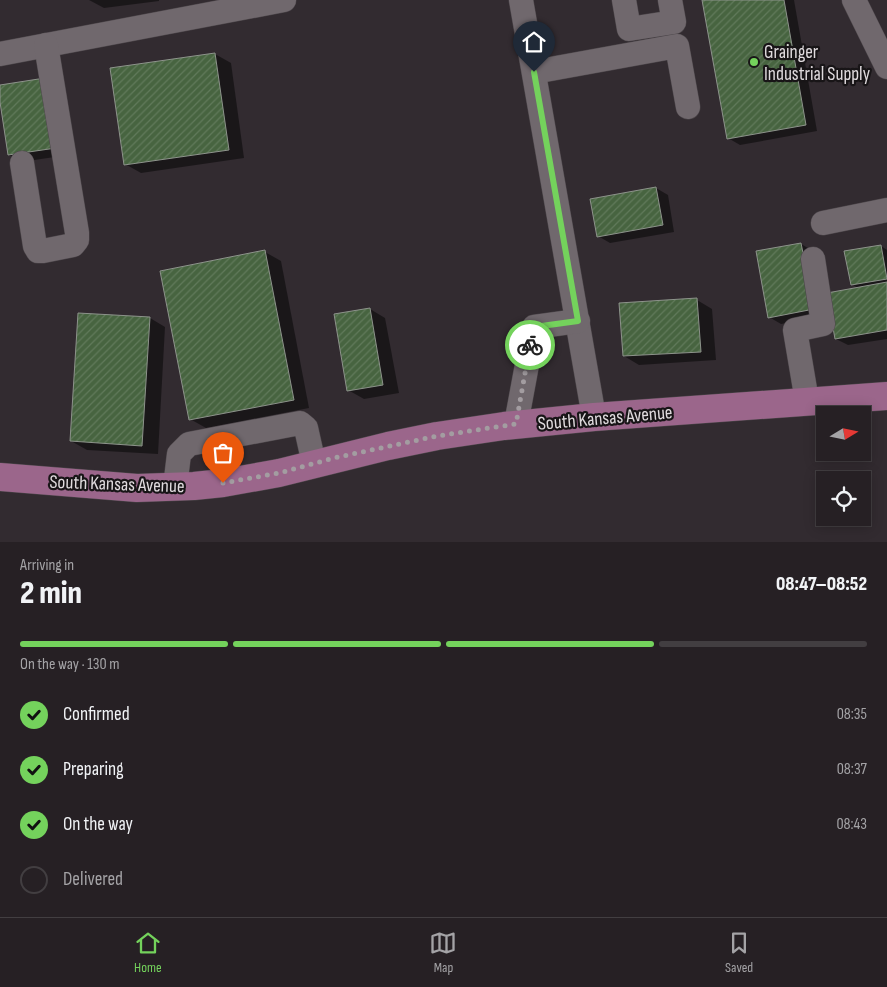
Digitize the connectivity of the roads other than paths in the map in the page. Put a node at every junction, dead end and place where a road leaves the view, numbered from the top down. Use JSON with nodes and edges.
{"nodes":[{"id":1,"x":284,"y":0,"type":"edge"},
{"id":2,"x":521,"y":0,"type":"edge"},
{"id":3,"x":624,"y":0,"type":"edge"},
{"id":4,"x":670,"y":0,"type":"edge"},
{"id":5,"x":854,"y":0,"type":"edge"},
{"id":6,"x":46,"y":45,"type":"junction"},
{"id":7,"x":0,"y":54,"type":"edge"},
{"id":8,"x":887,"y":67,"type":"edge"},
{"id":9,"x":534,"y":72,"type":"junction"},
{"id":10,"x":688,"y":108,"type":"dead end"},
{"id":11,"x":22,"y":163,"type":"dead end"},
{"id":12,"x":887,"y":210,"type":"edge"},
{"id":13,"x":822,"y":223,"type":"dead end"},
{"id":14,"x":813,"y":259,"type":"dead end"},
{"id":15,"x":578,"y":321,"type":"junction"},
{"id":16,"x":887,"y":396,"type":"edge"},
{"id":17,"x":807,"y":402,"type":"junction"},
{"id":18,"x":594,"y":417,"type":"junction"},
{"id":19,"x":516,"y":424,"type":"junction"},
{"id":20,"x":314,"y":464,"type":"junction"},
{"id":21,"x":0,"y":477,"type":"edge"},
{"id":22,"x":175,"y":487,"type":"junction"}],
"edges":[{"from":1,"to":6,"type":"street"},
{"from":2,"to":9,"type":"street"},
{"from":3,"to":4,"type":"street"},
{"from":5,"to":8,"type":"street"},
{"from":6,"to":7,"type":"street"},
{"from":6,"to":11,"type":"street"},
{"from":9,"to":10,"type":"street"},
{"from":9,"to":15,"type":"street"},
{"from":12,"to":13,"type":"street"},
{"from":14,"to":17,"type":"street"},
{"from":15,"to":18,"type":"street"},
{"from":15,"to":19,"type":"street"},
{"from":16,"to":17,"type":"main road","name":"South Kansas Avenue"},
{"from":17,"to":18,"type":"main road","name":"South Kansas Avenue"},
{"from":18,"to":19,"type":"main road","name":"South Kansas Avenue"},
{"from":19,"to":20,"type":"main road","name":"South Kansas Avenue"},
{"from":20,"to":22,"type":"main road","name":"South Kansas Avenue"},
{"from":20,"to":22,"type":"street"},
{"from":21,"to":22,"type":"main road","name":"South Kansas Avenue"}]}
